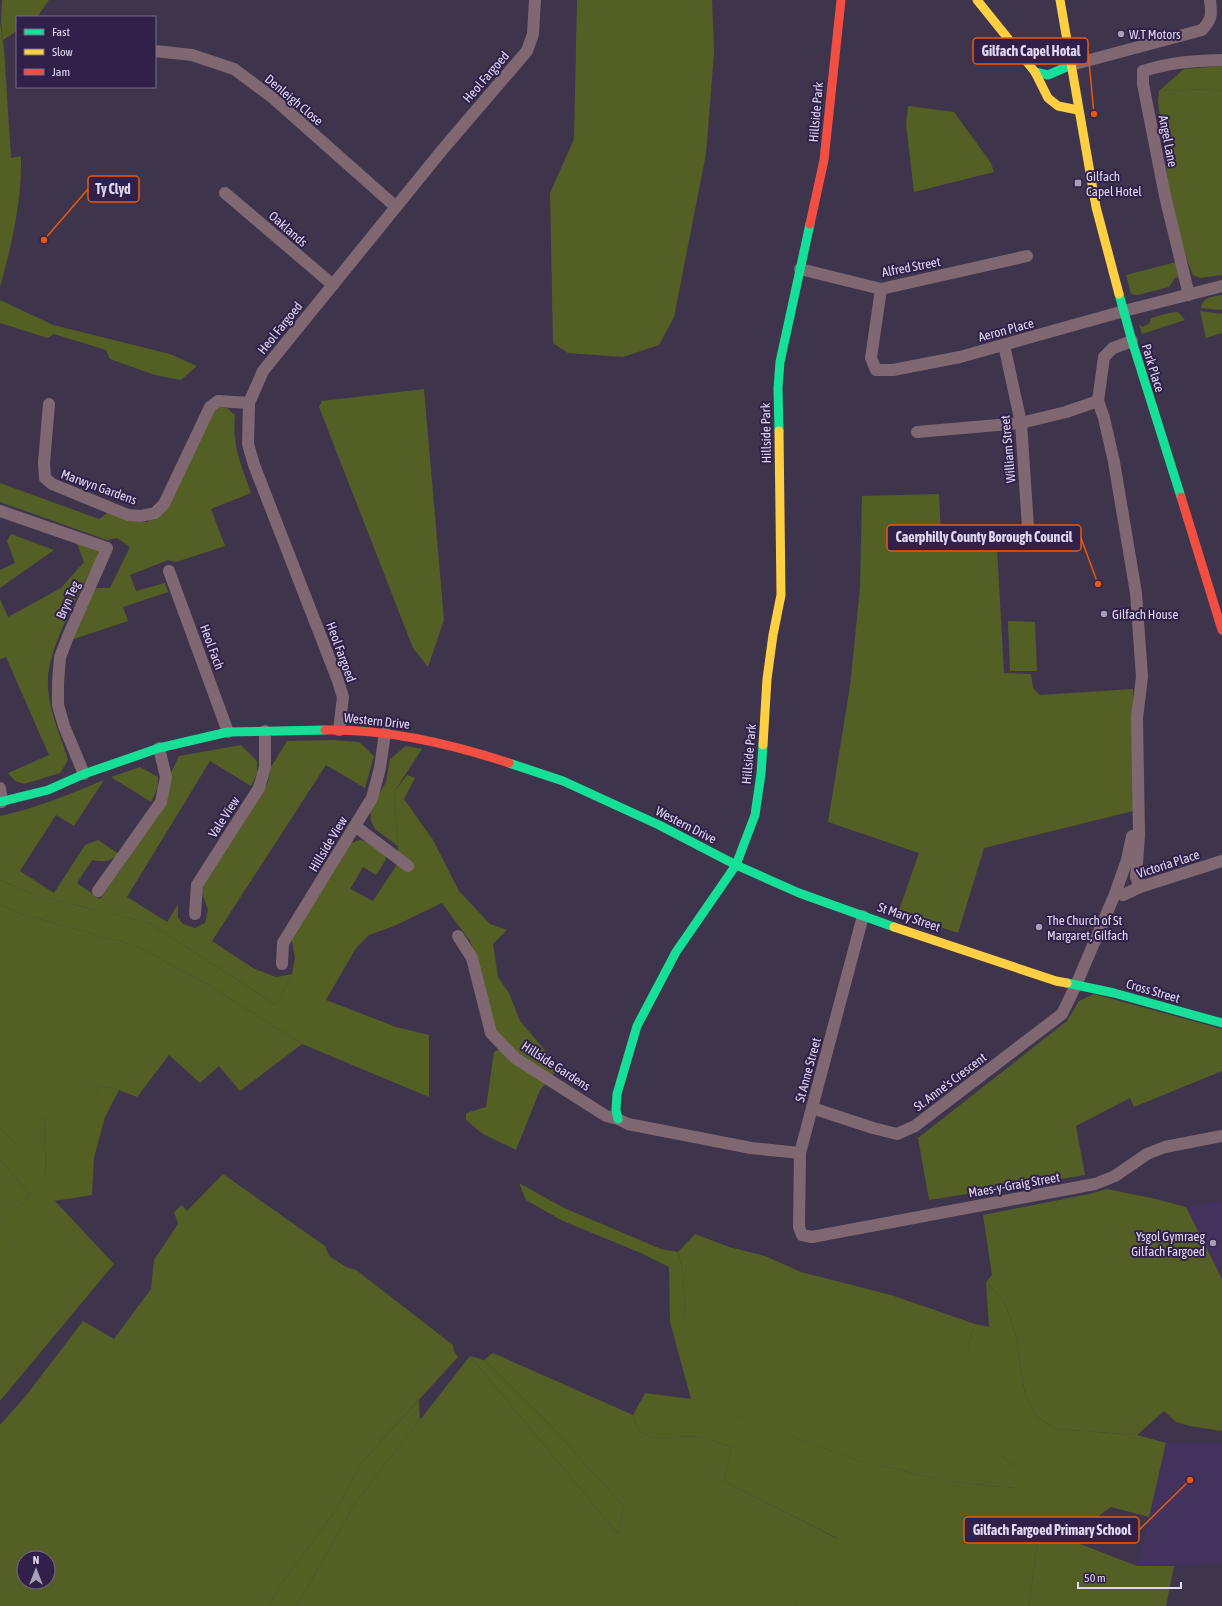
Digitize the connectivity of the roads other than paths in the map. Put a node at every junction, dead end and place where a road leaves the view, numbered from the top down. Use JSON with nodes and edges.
{"nodes":[{"id":1,"x":535,"y":0,"type":"edge"},
{"id":2,"x":841,"y":0,"type":"edge"},
{"id":3,"x":977,"y":0,"type":"edge"},
{"id":4,"x":1060,"y":0,"type":"edge"},
{"id":5,"x":1210,"y":0,"type":"edge"},
{"id":6,"x":156,"y":51,"type":"edge"},
{"id":7,"x":1222,"y":60,"type":"edge"},
{"id":8,"x":1071,"y":65,"type":"junction"},
{"id":9,"x":1034,"y":72,"type":"junction"},
{"id":10,"x":1078,"y":110,"type":"junction"},
{"id":11,"x":225,"y":193,"type":"dead end"},
{"id":12,"x":396,"y":207,"type":"junction"},
{"id":13,"x":1027,"y":256,"type":"dead end"},
{"id":14,"x":800,"y":269,"type":"junction"},
{"id":15,"x":333,"y":285,"type":"junction"},
{"id":16,"x":1222,"y":286,"type":"edge"},
{"id":17,"x":881,"y":289,"type":"junction"},
{"id":18,"x":1189,"y":295,"type":"junction"},
{"id":19,"x":1124,"y":311,"type":"junction"},
{"id":20,"x":1132,"y":341,"type":"junction"},
{"id":21,"x":1004,"y":345,"type":"junction"},
{"id":22,"x":1098,"y":401,"type":"junction"},
{"id":23,"x":249,"y":403,"type":"junction"},
{"id":24,"x":49,"y":404,"type":"dead end"},
{"id":25,"x":1021,"y":423,"type":"junction"},
{"id":26,"x":917,"y":432,"type":"dead end"},
{"id":27,"x":0,"y":511,"type":"edge"},
{"id":28,"x":1028,"y":527,"type":"dead end"},
{"id":29,"x":169,"y":571,"type":"dead end"},
{"id":30,"x":1221,"y":624,"type":"edge"},
{"id":31,"x":339,"y":730,"type":"junction"},
{"id":32,"x":265,"y":731,"type":"junction"},
{"id":33,"x":228,"y":732,"type":"junction"},
{"id":34,"x":385,"y":733,"type":"junction"},
{"id":35,"x":159,"y":748,"type":"junction"},
{"id":36,"x":84,"y":774,"type":"junction"},
{"id":37,"x":0,"y":788,"type":"edge"},
{"id":38,"x":1,"y":802,"type":"edge"},
{"id":39,"x":355,"y":826,"type":"junction"},
{"id":40,"x":1132,"y":836,"type":"dead end"},
{"id":41,"x":1222,"y":861,"type":"edge"},
{"id":42,"x":408,"y":866,"type":"dead end"},
{"id":43,"x":736,"y":866,"type":"junction"},
{"id":44,"x":1140,"y":887,"type":"junction"},
{"id":45,"x":98,"y":892,"type":"dead end"},
{"id":46,"x":1123,"y":895,"type":"dead end"},
{"id":47,"x":195,"y":914,"type":"dead end"},
{"id":48,"x":863,"y":916,"type":"junction"},
{"id":49,"x":458,"y":936,"type":"dead end"},
{"id":50,"x":282,"y":964,"type":"dead end"},
{"id":51,"x":1076,"y":985,"type":"junction"},
{"id":52,"x":1222,"y":1024,"type":"edge"},
{"id":53,"x":812,"y":1108,"type":"junction"},
{"id":54,"x":618,"y":1119,"type":"junction"},
{"id":55,"x":1222,"y":1136,"type":"edge"},
{"id":56,"x":800,"y":1153,"type":"junction"},
{"id":57,"x":802,"y":1234,"type":"joint"}],
"edges":[{"from":1,"to":12,"type":"street","name":"Heol Fargoed"},
{"from":2,"to":14,"type":"street","name":"Hillside Park"},
{"from":3,"to":9,"type":"street"},
{"from":4,"to":8,"type":"street","name":"Park Place"},
{"from":5,"to":8,"type":"street"},
{"from":6,"to":12,"type":"street","name":"Denleigh Close"},
{"from":7,"to":18,"type":"street","name":"Angel Lane"},
{"from":8,"to":9,"type":"street"},
{"from":8,"to":10,"type":"street","name":"Park Place"},
{"from":9,"to":10,"type":"street"},
{"from":10,"to":19,"type":"street","name":"Park Place"},
{"from":11,"to":15,"type":"street","name":"Oaklands"},
{"from":12,"to":15,"type":"street","name":"Heol Fargoed"},
{"from":13,"to":17,"type":"street","name":"Alfred Street"},
{"from":14,"to":17,"type":"street","name":"Alfred Street"},
{"from":14,"to":43,"type":"street","name":"Hillside Park"},
{"from":15,"to":23,"type":"street","name":"Heol Fargoed"},
{"from":16,"to":18,"type":"street","name":"Aeron Place"},
{"from":17,"to":21,"type":"street","name":"Aeron Place"},
{"from":18,"to":19,"type":"street","name":"Aeron Place"},
{"from":19,"to":20,"type":"street","name":"Park Place"},
{"from":19,"to":21,"type":"street","name":"Aeron Place"},
{"from":20,"to":22,"type":"street"},
{"from":20,"to":30,"type":"street","name":"Park Place"},
{"from":21,"to":25,"type":"street","name":"William Street"},
{"from":22,"to":25,"type":"street"},
{"from":22,"to":44,"type":"street"},
{"from":23,"to":24,"type":"street","name":"Marwyn Gardens"},
{"from":23,"to":31,"type":"street","name":"Heol Fargoed"},
{"from":25,"to":26,"type":"street"},
{"from":25,"to":28,"type":"street","name":"William Street"},
{"from":27,"to":36,"type":"street","name":"Bryn Teg"},
{"from":29,"to":33,"type":"street","name":"Heol Fach"},
{"from":31,"to":32,"type":"street","name":"Western Drive"},
{"from":31,"to":34,"type":"street","name":"Western Drive"},
{"from":32,"to":33,"type":"street","name":"Western Drive"},
{"from":32,"to":47,"type":"street","name":"Vale View"},
{"from":33,"to":35,"type":"street","name":"Western Drive"},
{"from":34,"to":39,"type":"street","name":"Hillside View"},
{"from":34,"to":43,"type":"street","name":"Western Drive"},
{"from":35,"to":36,"type":"street","name":"Western Drive"},
{"from":35,"to":45,"type":"street"},
{"from":36,"to":38,"type":"street","name":"Western Drive"},
{"from":37,"to":38,"type":"street"},
{"from":39,"to":42,"type":"street"},
{"from":39,"to":50,"type":"street","name":"Hillside View"},
{"from":40,"to":51,"type":"street","name":"St. Anne's Crescent"},
{"from":41,"to":44,"type":"street","name":"Victoria Place"},
{"from":43,"to":48,"type":"street","name":"St Mary Street"},
{"from":43,"to":54,"type":"street","name":"Hillside Park"},
{"from":44,"to":46,"type":"street","name":"Victoria Place"},
{"from":48,"to":51,"type":"street","name":"St Mary Street"},
{"from":48,"to":53,"type":"street","name":"St Anne Street"},
{"from":49,"to":54,"type":"street","name":"Hillside Gardens"},
{"from":51,"to":52,"type":"street","name":"Cross Street"},
{"from":51,"to":53,"type":"street","name":"St. Anne's Crescent"},
{"from":53,"to":56,"type":"street","name":"St Anne Street"},
{"from":54,"to":56,"type":"street","name":"Hillside Gardens"},
{"from":55,"to":57,"type":"street","name":"Maes-y-Graig Street"},
{"from":56,"to":57,"type":"street","name":"St Anne Street"}]}
